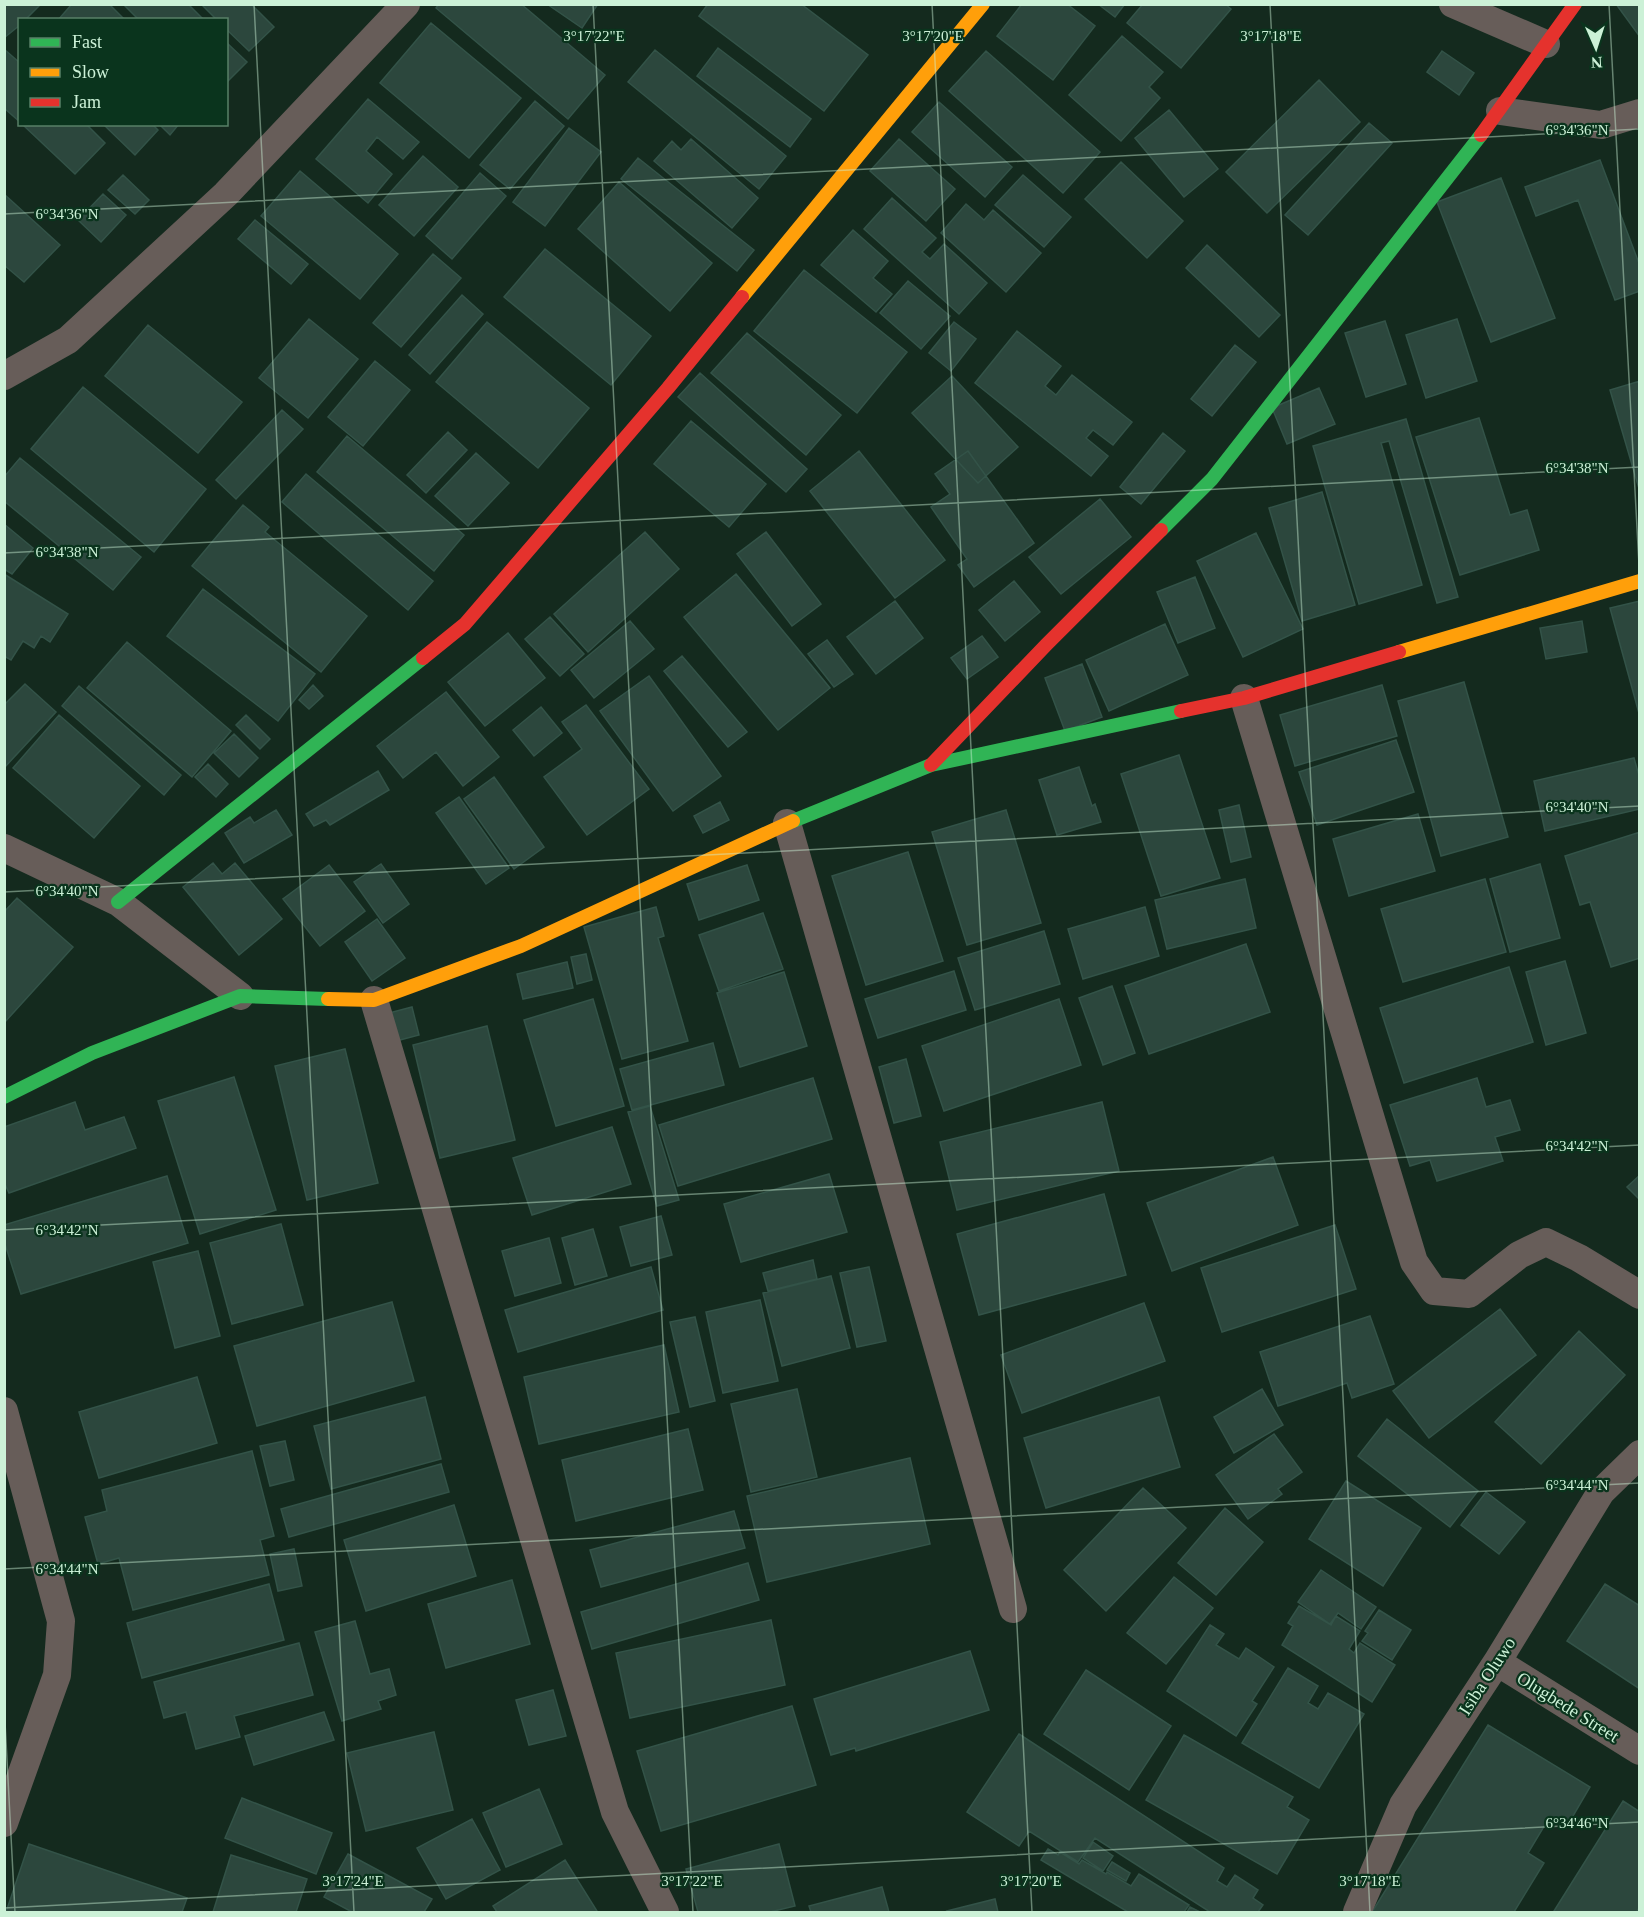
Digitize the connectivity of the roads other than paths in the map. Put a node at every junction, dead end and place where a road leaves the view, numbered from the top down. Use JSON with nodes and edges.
{"nodes":[{"id":1,"x":406,"y":4,"type":"edge"},
{"id":2,"x":983,"y":4,"type":"edge"},
{"id":3,"x":1453,"y":4,"type":"edge"},
{"id":4,"x":1575,"y":4,"type":"edge"},
{"id":5,"x":1546,"y":44,"type":"junction"},
{"id":6,"x":1500,"y":111,"type":"junction"},
{"id":7,"x":1640,"y":113,"type":"edge"},
{"id":8,"x":4,"y":376,"type":"edge"},
{"id":9,"x":1640,"y":581,"type":"edge"},
{"id":10,"x":1244,"y":698,"type":"junction"},
{"id":11,"x":931,"y":765,"type":"junction"},
{"id":12,"x":787,"y":824,"type":"junction"},
{"id":13,"x":4,"y":848,"type":"edge"},
{"id":14,"x":118,"y":902,"type":"junction"},
{"id":15,"x":240,"y":996,"type":"junction"},
{"id":16,"x":374,"y":1000,"type":"junction"},
{"id":17,"x":4,"y":1097,"type":"edge"},
{"id":18,"x":1640,"y":1295,"type":"edge"},
{"id":19,"x":4,"y":1411,"type":"edge"},
{"id":20,"x":1640,"y":1454,"type":"edge"},
{"id":21,"x":1013,"y":1609,"type":"dead end"},
{"id":22,"x":1497,"y":1662,"type":"junction"},
{"id":23,"x":1640,"y":1751,"type":"edge"},
{"id":24,"x":4,"y":1823,"type":"edge"},
{"id":25,"x":665,"y":1912,"type":"edge"},
{"id":26,"x":1358,"y":1912,"type":"edge"}],
"edges":[{"from":1,"to":8,"type":"street"},
{"from":2,"to":14,"type":"street"},
{"from":3,"to":5,"type":"street"},
{"from":4,"to":5,"type":"street"},
{"from":5,"to":6,"type":"street"},
{"from":6,"to":7,"type":"street"},
{"from":6,"to":11,"type":"street"},
{"from":9,"to":10,"type":"street"},
{"from":10,"to":11,"type":"street"},
{"from":10,"to":18,"type":"street"},
{"from":11,"to":12,"type":"street"},
{"from":12,"to":16,"type":"street"},
{"from":12,"to":21,"type":"street"},
{"from":13,"to":14,"type":"street"},
{"from":14,"to":15,"type":"street"},
{"from":15,"to":16,"type":"street"},
{"from":15,"to":17,"type":"street"},
{"from":16,"to":25,"type":"street"},
{"from":19,"to":24,"type":"street"},
{"from":20,"to":22,"type":"street","name":"Isiba Oluwo"},
{"from":22,"to":23,"type":"street","name":"Olugbede Street"},
{"from":22,"to":26,"type":"street","name":"Isiba Oluwo"}]}
